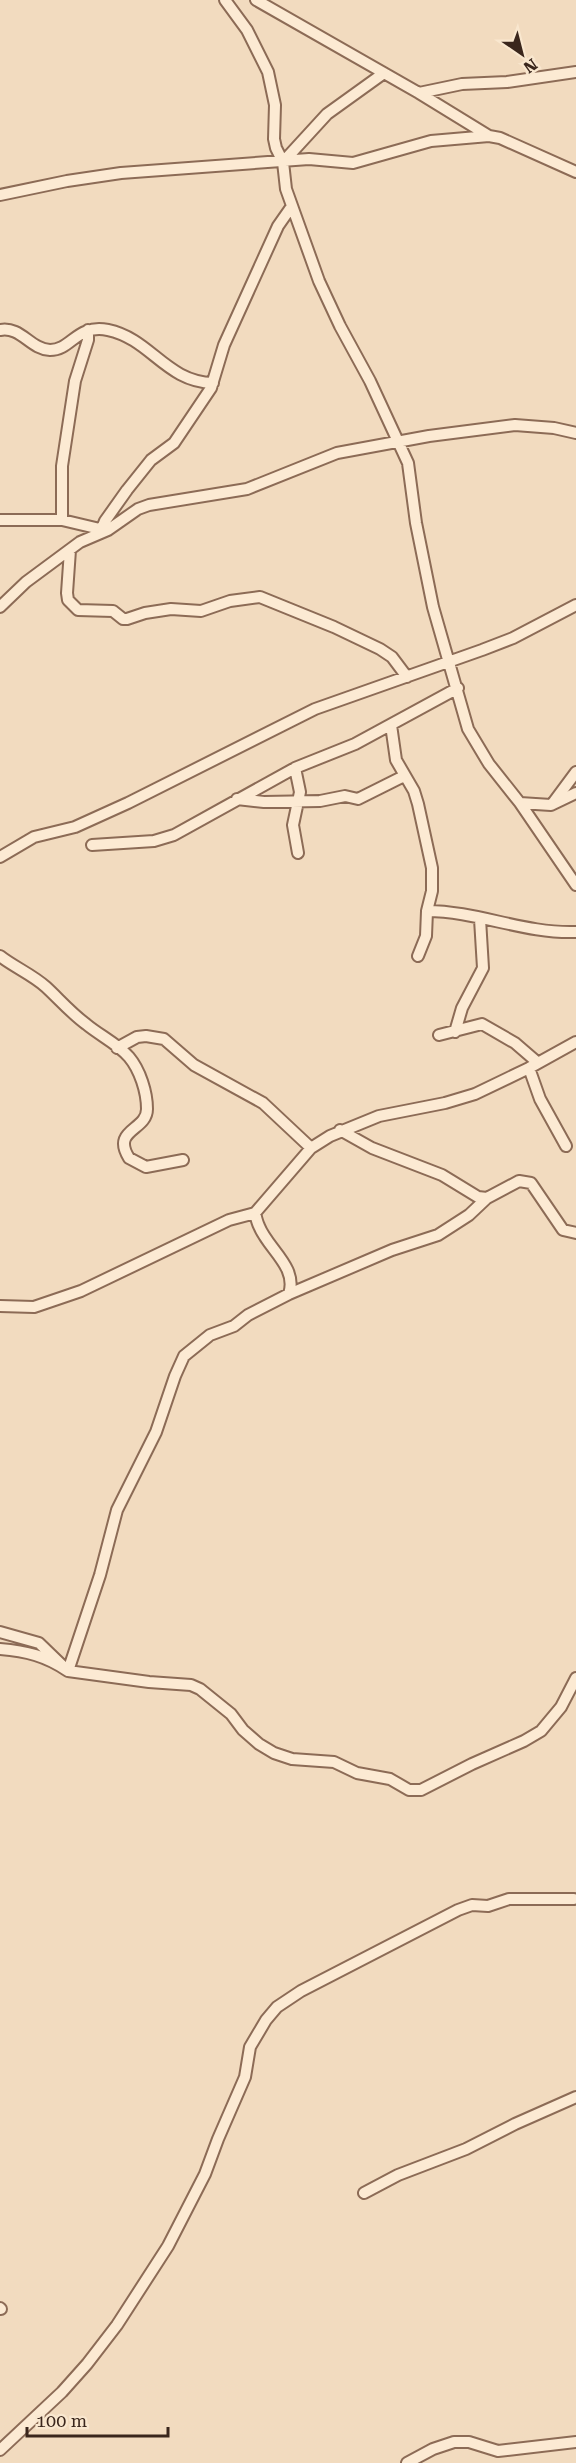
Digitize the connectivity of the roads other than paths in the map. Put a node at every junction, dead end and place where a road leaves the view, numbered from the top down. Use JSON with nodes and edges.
{"nodes":[{"id":1,"x":225,"y":0,"type":"edge"},
{"id":2,"x":256,"y":0,"type":"edge"},
{"id":3,"x":576,"y":72,"type":"edge"},
{"id":4,"x":384,"y":73,"type":"junction"},
{"id":5,"x":419,"y":93,"type":"junction"},
{"id":6,"x":489,"y":136,"type":"junction"},
{"id":7,"x":284,"y":162,"type":"junction"},
{"id":8,"x":576,"y":172,"type":"edge"},
{"id":9,"x":0,"y":195,"type":"edge"},
{"id":10,"x":292,"y":207,"type":"junction"},
{"id":11,"x":0,"y":330,"type":"edge"},
{"id":12,"x":88,"y":330,"type":"junction"},
{"id":13,"x":213,"y":383,"type":"junction"},
{"id":14,"x":576,"y":433,"type":"edge"},
{"id":15,"x":399,"y":442,"type":"junction"},
{"id":16,"x":0,"y":520,"type":"edge"},
{"id":17,"x":62,"y":520,"type":"junction"},
{"id":18,"x":100,"y":531,"type":"junction"},
{"id":19,"x":70,"y":550,"type":"junction"},
{"id":20,"x":576,"y":605,"type":"edge"},
{"id":21,"x":0,"y":608,"type":"edge"},
{"id":22,"x":449,"y":662,"type":"junction"},
{"id":23,"x":408,"y":677,"type":"junction"},
{"id":24,"x":458,"y":688,"type":"junction"},
{"id":25,"x":391,"y":725,"type":"junction"},
{"id":26,"x":295,"y":768,"type":"junction"},
{"id":27,"x":576,"y":772,"type":"edge"},
{"id":28,"x":404,"y":777,"type":"junction"},
{"id":29,"x":576,"y":793,"type":"edge"},
{"id":30,"x":237,"y":799,"type":"junction"},
{"id":31,"x":300,"y":800,"type":"junction"},
{"id":32,"x":520,"y":803,"type":"junction"},
{"id":33,"x":551,"y":805,"type":"junction"},
{"id":34,"x":92,"y":845,"type":"dead end"},
{"id":35,"x":298,"y":853,"type":"dead end"},
{"id":36,"x":0,"y":857,"type":"edge"},
{"id":37,"x":576,"y":885,"type":"edge"},
{"id":38,"x":427,"y":911,"type":"junction"},
{"id":39,"x":480,"y":919,"type":"junction"},
{"id":40,"x":576,"y":932,"type":"edge"},
{"id":41,"x":0,"y":956,"type":"edge"},
{"id":42,"x":418,"y":956,"type":"dead end"},
{"id":43,"x":454,"y":1032,"type":"junction"},
{"id":44,"x":439,"y":1035,"type":"dead end"},
{"id":45,"x":576,"y":1042,"type":"edge"},
{"id":46,"x":117,"y":1047,"type":"junction"},
{"id":47,"x":533,"y":1065,"type":"junction"},
{"id":48,"x":340,"y":1130,"type":"junction"},
{"id":49,"x":566,"y":1146,"type":"dead end"},
{"id":50,"x":311,"y":1148,"type":"junction"},
{"id":51,"x":183,"y":1160,"type":"dead end"},
{"id":52,"x":487,"y":1197,"type":"junction"},
{"id":53,"x":255,"y":1213,"type":"junction"},
{"id":54,"x":576,"y":1233,"type":"edge"},
{"id":55,"x":289,"y":1294,"type":"junction"},
{"id":56,"x":0,"y":1306,"type":"edge"},
{"id":57,"x":0,"y":1632,"type":"edge"},
{"id":58,"x":0,"y":1649,"type":"edge"},
{"id":59,"x":68,"y":1671,"type":"junction"},
{"id":60,"x":576,"y":1678,"type":"edge"},
{"id":61,"x":574,"y":1899,"type":"dead end"},
{"id":62,"x":576,"y":2097,"type":"edge"},
{"id":63,"x":364,"y":2193,"type":"dead end"},
{"id":64,"x":576,"y":2442,"type":"edge"},
{"id":65,"x":0,"y":2450,"type":"edge"},
{"id":66,"x":407,"y":2463,"type":"edge"}],
"edges":[{"from":1,"to":7,"type":"street"},
{"from":2,"to":4,"type":"street"},
{"from":3,"to":5,"type":"street"},
{"from":4,"to":5,"type":"street"},
{"from":4,"to":7,"type":"street"},
{"from":5,"to":6,"type":"street"},
{"from":6,"to":7,"type":"street"},
{"from":6,"to":8,"type":"street"},
{"from":7,"to":9,"type":"street"},
{"from":7,"to":10,"type":"street"},
{"from":10,"to":13,"type":"street"},
{"from":10,"to":15,"type":"street"},
{"from":11,"to":12,"type":"street"},
{"from":12,"to":13,"type":"street"},
{"from":12,"to":17,"type":"street"},
{"from":13,"to":18,"type":"street"},
{"from":14,"to":15,"type":"street"},
{"from":15,"to":18,"type":"street"},
{"from":15,"to":22,"type":"street"},
{"from":16,"to":17,"type":"street"},
{"from":17,"to":18,"type":"street"},
{"from":18,"to":19,"type":"street"},
{"from":19,"to":21,"type":"street"},
{"from":19,"to":23,"type":"street"},
{"from":20,"to":22,"type":"street"},
{"from":22,"to":23,"type":"street"},
{"from":22,"to":24,"type":"street"},
{"from":23,"to":36,"type":"street"},
{"from":24,"to":25,"type":"street"},
{"from":24,"to":32,"type":"street"},
{"from":25,"to":26,"type":"street"},
{"from":25,"to":28,"type":"street"},
{"from":26,"to":30,"type":"street"},
{"from":26,"to":31,"type":"street"},
{"from":27,"to":33,"type":"street"},
{"from":28,"to":31,"type":"street"},
{"from":28,"to":38,"type":"street"},
{"from":29,"to":33,"type":"street"},
{"from":30,"to":31,"type":"street"},
{"from":30,"to":34,"type":"street"},
{"from":31,"to":35,"type":"street"},
{"from":32,"to":33,"type":"street"},
{"from":32,"to":37,"type":"street"},
{"from":38,"to":39,"type":"street"},
{"from":38,"to":42,"type":"street"},
{"from":39,"to":40,"type":"street"},
{"from":39,"to":43,"type":"street"},
{"from":41,"to":46,"type":"street"},
{"from":43,"to":44,"type":"street"},
{"from":43,"to":47,"type":"street"},
{"from":45,"to":47,"type":"street"},
{"from":46,"to":50,"type":"street"},
{"from":46,"to":51,"type":"street"},
{"from":47,"to":48,"type":"street"},
{"from":47,"to":49,"type":"street"},
{"from":48,"to":50,"type":"street"},
{"from":48,"to":52,"type":"street"},
{"from":50,"to":53,"type":"street"},
{"from":52,"to":54,"type":"street"},
{"from":52,"to":55,"type":"street"},
{"from":53,"to":55,"type":"street"},
{"from":53,"to":56,"type":"street"},
{"from":55,"to":59,"type":"street"},
{"from":57,"to":59,"type":"street"},
{"from":58,"to":59,"type":"street"},
{"from":59,"to":60,"type":"street"},
{"from":61,"to":65,"type":"street"},
{"from":62,"to":63,"type":"street"},
{"from":64,"to":66,"type":"street"}]}
